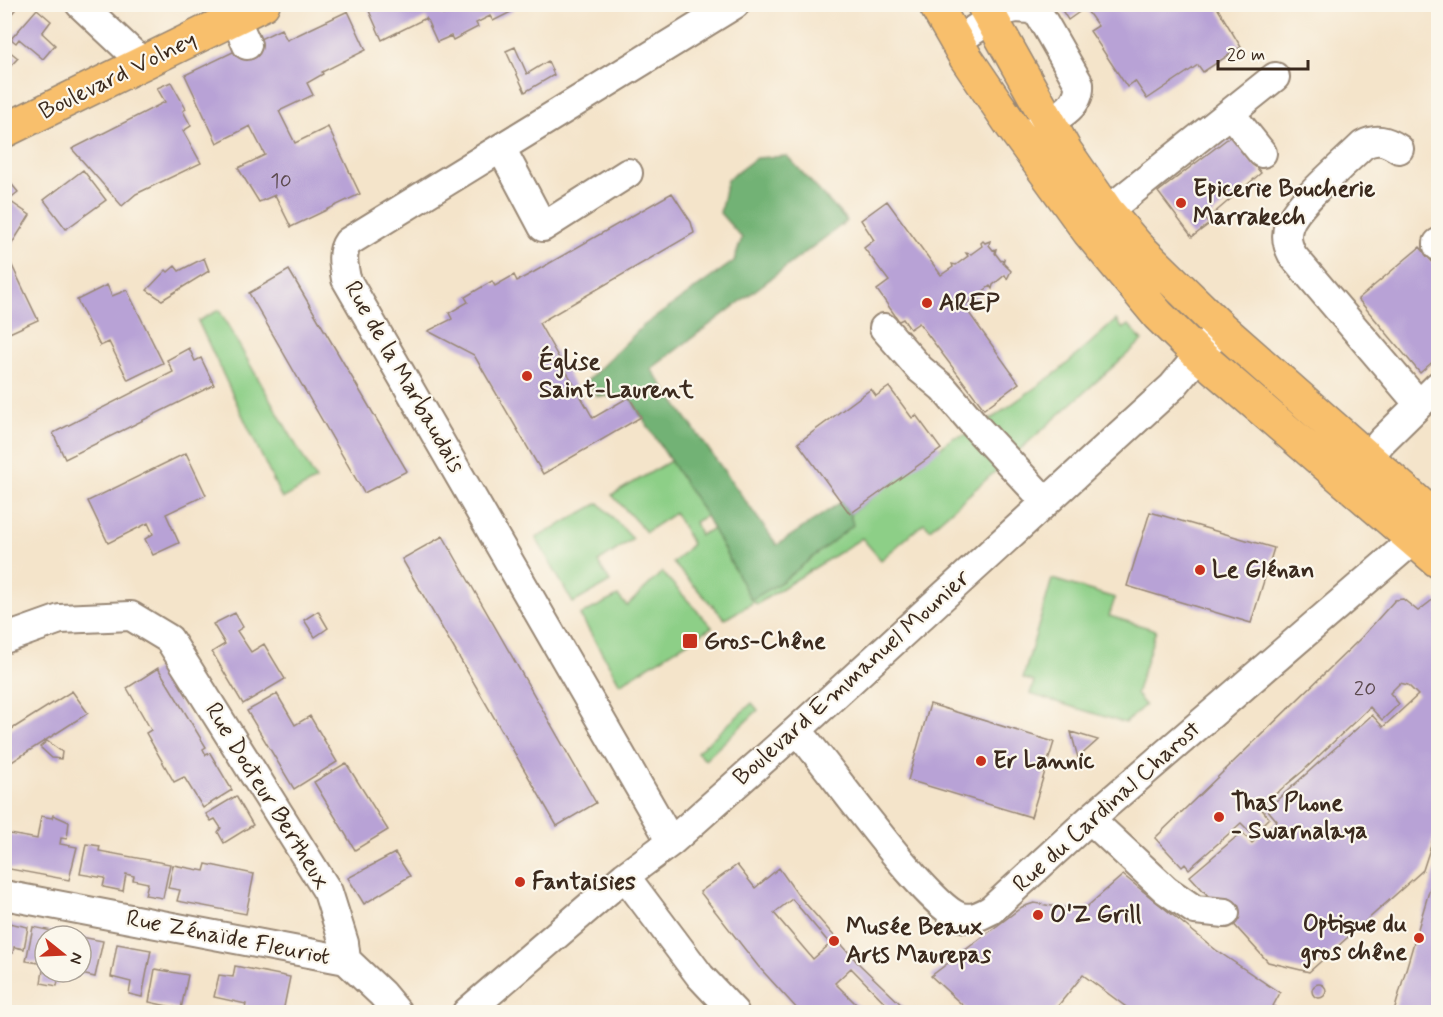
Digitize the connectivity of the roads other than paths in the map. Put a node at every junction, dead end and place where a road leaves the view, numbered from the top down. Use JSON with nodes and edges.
{"nodes":[{"id":1,"x":80,"y":4,"type":"edge"},
{"id":2,"x":735,"y":4,"type":"edge"},
{"id":3,"x":935,"y":4,"type":"edge"},
{"id":4,"x":986,"y":11,"type":"edge"},
{"id":5,"x":249,"y":23,"type":"edge"},
{"id":6,"x":957,"y":41,"type":"junction"},
{"id":7,"x":144,"y":64,"type":"junction"},
{"id":8,"x":1275,"y":77,"type":"dead end"},
{"id":9,"x":1230,"y":113,"type":"junction"},
{"id":10,"x":1035,"y":130,"type":"junction"},
{"id":11,"x":4,"y":131,"type":"edge"},
{"id":12,"x":501,"y":148,"type":"junction"},
{"id":13,"x":1399,"y":149,"type":"dead end"},
{"id":14,"x":1262,"y":153,"type":"dead end"},
{"id":15,"x":628,"y":173,"type":"dead end"},
{"id":16,"x":1097,"y":220,"type":"junction"},
{"id":17,"x":884,"y":328,"type":"dead end"},
{"id":18,"x":1221,"y":328,"type":"junction"},
{"id":19,"x":1199,"y":355,"type":"junction"},
{"id":20,"x":1428,"y":394,"type":"edge"},
{"id":21,"x":1368,"y":457,"type":"junction"},
{"id":22,"x":1348,"y":482,"type":"junction"},
{"id":23,"x":1046,"y":502,"type":"junction"},
{"id":24,"x":1428,"y":524,"type":"edge"},
{"id":25,"x":1438,"y":561,"type":"edge"},
{"id":26,"x":4,"y":639,"type":"edge"},
{"id":27,"x":797,"y":730,"type":"junction"},
{"id":28,"x":1090,"y":819,"type":"junction"},
{"id":29,"x":671,"y":842,"type":"junction"},
{"id":30,"x":625,"y":876,"type":"junction"},
{"id":31,"x":4,"y":895,"type":"edge"},
{"id":32,"x":1225,"y":913,"type":"dead end"},
{"id":33,"x":346,"y":960,"type":"junction"},
{"id":34,"x":397,"y":1012,"type":"edge"},
{"id":35,"x":467,"y":1012,"type":"edge"},
{"id":36,"x":734,"y":1012,"type":"edge"}],
"edges":[{"from":1,"to":7,"type":"street"},
{"from":2,"to":12,"type":"street","name":"Rue de la Marbaudais"},
{"from":3,"to":6,"type":"main road"},
{"from":4,"to":6,"type":"street"},
{"from":4,"to":10,"type":"main road"},
{"from":4,"to":10,"type":"street"},
{"from":5,"to":7,"type":"main road","name":"Boulevard Volney"},
{"from":6,"to":10,"type":"main road"},
{"from":7,"to":11,"type":"main road","name":"Boulevard Volney"},
{"from":8,"to":9,"type":"street"},
{"from":9,"to":14,"type":"street"},
{"from":9,"to":16,"type":"street"},
{"from":10,"to":16,"type":"main road"},
{"from":12,"to":15,"type":"street"},
{"from":12,"to":29,"type":"street","name":"Rue de la Marbaudais"},
{"from":13,"to":20,"type":"street"},
{"from":16,"to":18,"type":"main road"},
{"from":16,"to":19,"type":"main road"},
{"from":17,"to":23,"type":"street"},
{"from":18,"to":19,"type":"street","name":"Boulevard Emmanuel Mounier"},
{"from":18,"to":21,"type":"main road"},
{"from":19,"to":22,"type":"main road"},
{"from":19,"to":23,"type":"street","name":"Boulevard Emmanuel Mounier"},
{"from":20,"to":21,"type":"street"},
{"from":21,"to":22,"type":"street"},
{"from":21,"to":24,"type":"main road"},
{"from":22,"to":24,"type":"main road"},
{"from":23,"to":27,"type":"street","name":"Boulevard Emmanuel Mounier"},
{"from":24,"to":25,"type":"main road"},
{"from":24,"to":28,"type":"street","name":"Rue du Cardinal Charost"},
{"from":26,"to":33,"type":"street","name":"Rue Docteur Bertheux"},
{"from":27,"to":28,"type":"street","name":"Rue du Cardinal Charost"},
{"from":27,"to":29,"type":"street","name":"Boulevard Emmanuel Mounier"},
{"from":28,"to":32,"type":"street"},
{"from":29,"to":30,"type":"street","name":"Boulevard Emmanuel Mounier"},
{"from":30,"to":35,"type":"street","name":"Boulevard Emmanuel Mounier"},
{"from":30,"to":36,"type":"street"},
{"from":31,"to":33,"type":"street","name":"Rue Zénaïde Fleuriot"},
{"from":33,"to":34,"type":"street"}]}
